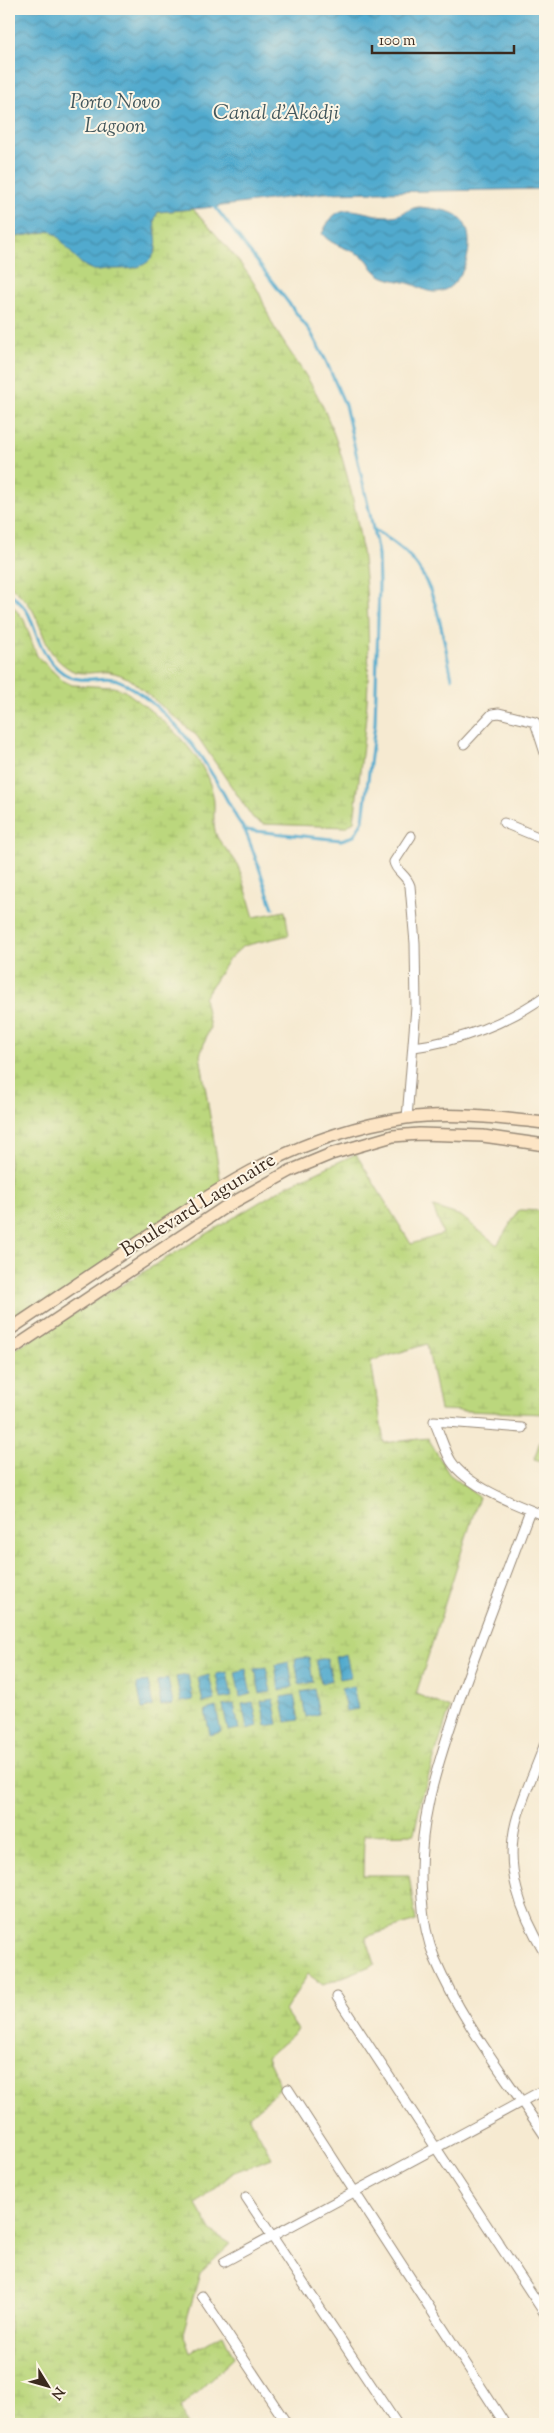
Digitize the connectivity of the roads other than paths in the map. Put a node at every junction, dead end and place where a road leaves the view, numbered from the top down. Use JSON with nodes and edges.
{"nodes":[{"id":1,"x":464,"y":744,"type":"dead end"},
{"id":2,"x":545,"y":752,"type":"edge"},
{"id":3,"x":504,"y":823,"type":"dead end"},
{"id":4,"x":411,"y":836,"type":"dead end"},
{"id":5,"x":545,"y":840,"type":"edge"},
{"id":6,"x":545,"y":996,"type":"edge"},
{"id":7,"x":414,"y":1047,"type":"junction"},
{"id":8,"x":407,"y":1118,"type":"junction"},
{"id":9,"x":545,"y":1123,"type":"edge"},
{"id":10,"x":545,"y":1145,"type":"edge"},
{"id":11,"x":9,"y":1330,"type":"edge"},
{"id":12,"x":9,"y":1351,"type":"edge"},
{"id":13,"x":522,"y":1428,"type":"dead end"},
{"id":14,"x":530,"y":1510,"type":"junction"},
{"id":15,"x":545,"y":1516,"type":"edge"},
{"id":16,"x":545,"y":1743,"type":"edge"},
{"id":17,"x":545,"y":1952,"type":"edge"},
{"id":18,"x":337,"y":1997,"type":"dead end"},
{"id":19,"x":288,"y":2089,"type":"dead end"},
{"id":20,"x":545,"y":2089,"type":"edge"},
{"id":21,"x":522,"y":2101,"type":"junction"},
{"id":22,"x":545,"y":2136,"type":"edge"},
{"id":23,"x":436,"y":2148,"type":"junction"},
{"id":24,"x":355,"y":2192,"type":"junction"},
{"id":25,"x":246,"y":2197,"type":"dead end"},
{"id":26,"x":272,"y":2237,"type":"junction"},
{"id":27,"x":224,"y":2262,"type":"dead end"},
{"id":28,"x":202,"y":2296,"type":"dead end"},
{"id":29,"x":545,"y":2314,"type":"edge"},
{"id":30,"x":287,"y":2424,"type":"edge"},
{"id":31,"x":397,"y":2424,"type":"edge"},
{"id":32,"x":505,"y":2424,"type":"edge"}],
"edges":[{"from":1,"to":2,"type":"street"},
{"from":3,"to":5,"type":"street"},
{"from":4,"to":7,"type":"street"},
{"from":6,"to":7,"type":"street"},
{"from":7,"to":8,"type":"street"},
{"from":8,"to":9,"type":"main road","name":"Boulevard Lagunaire"},
{"from":8,"to":11,"type":"main road","name":"Boulevard Lagunaire"},
{"from":10,"to":12,"type":"main road","name":"Boulevard Lagunaire"},
{"from":13,"to":14,"type":"street"},
{"from":14,"to":15,"type":"street"},
{"from":14,"to":21,"type":"street"},
{"from":16,"to":17,"type":"street"},
{"from":18,"to":23,"type":"street"},
{"from":19,"to":24,"type":"street"},
{"from":20,"to":21,"type":"street"},
{"from":21,"to":22,"type":"street"},
{"from":21,"to":23,"type":"street"},
{"from":23,"to":24,"type":"street"},
{"from":23,"to":29,"type":"street"},
{"from":24,"to":26,"type":"street"},
{"from":24,"to":32,"type":"street"},
{"from":25,"to":26,"type":"street"},
{"from":26,"to":27,"type":"street"},
{"from":26,"to":31,"type":"street"},
{"from":28,"to":30,"type":"street"}]}
